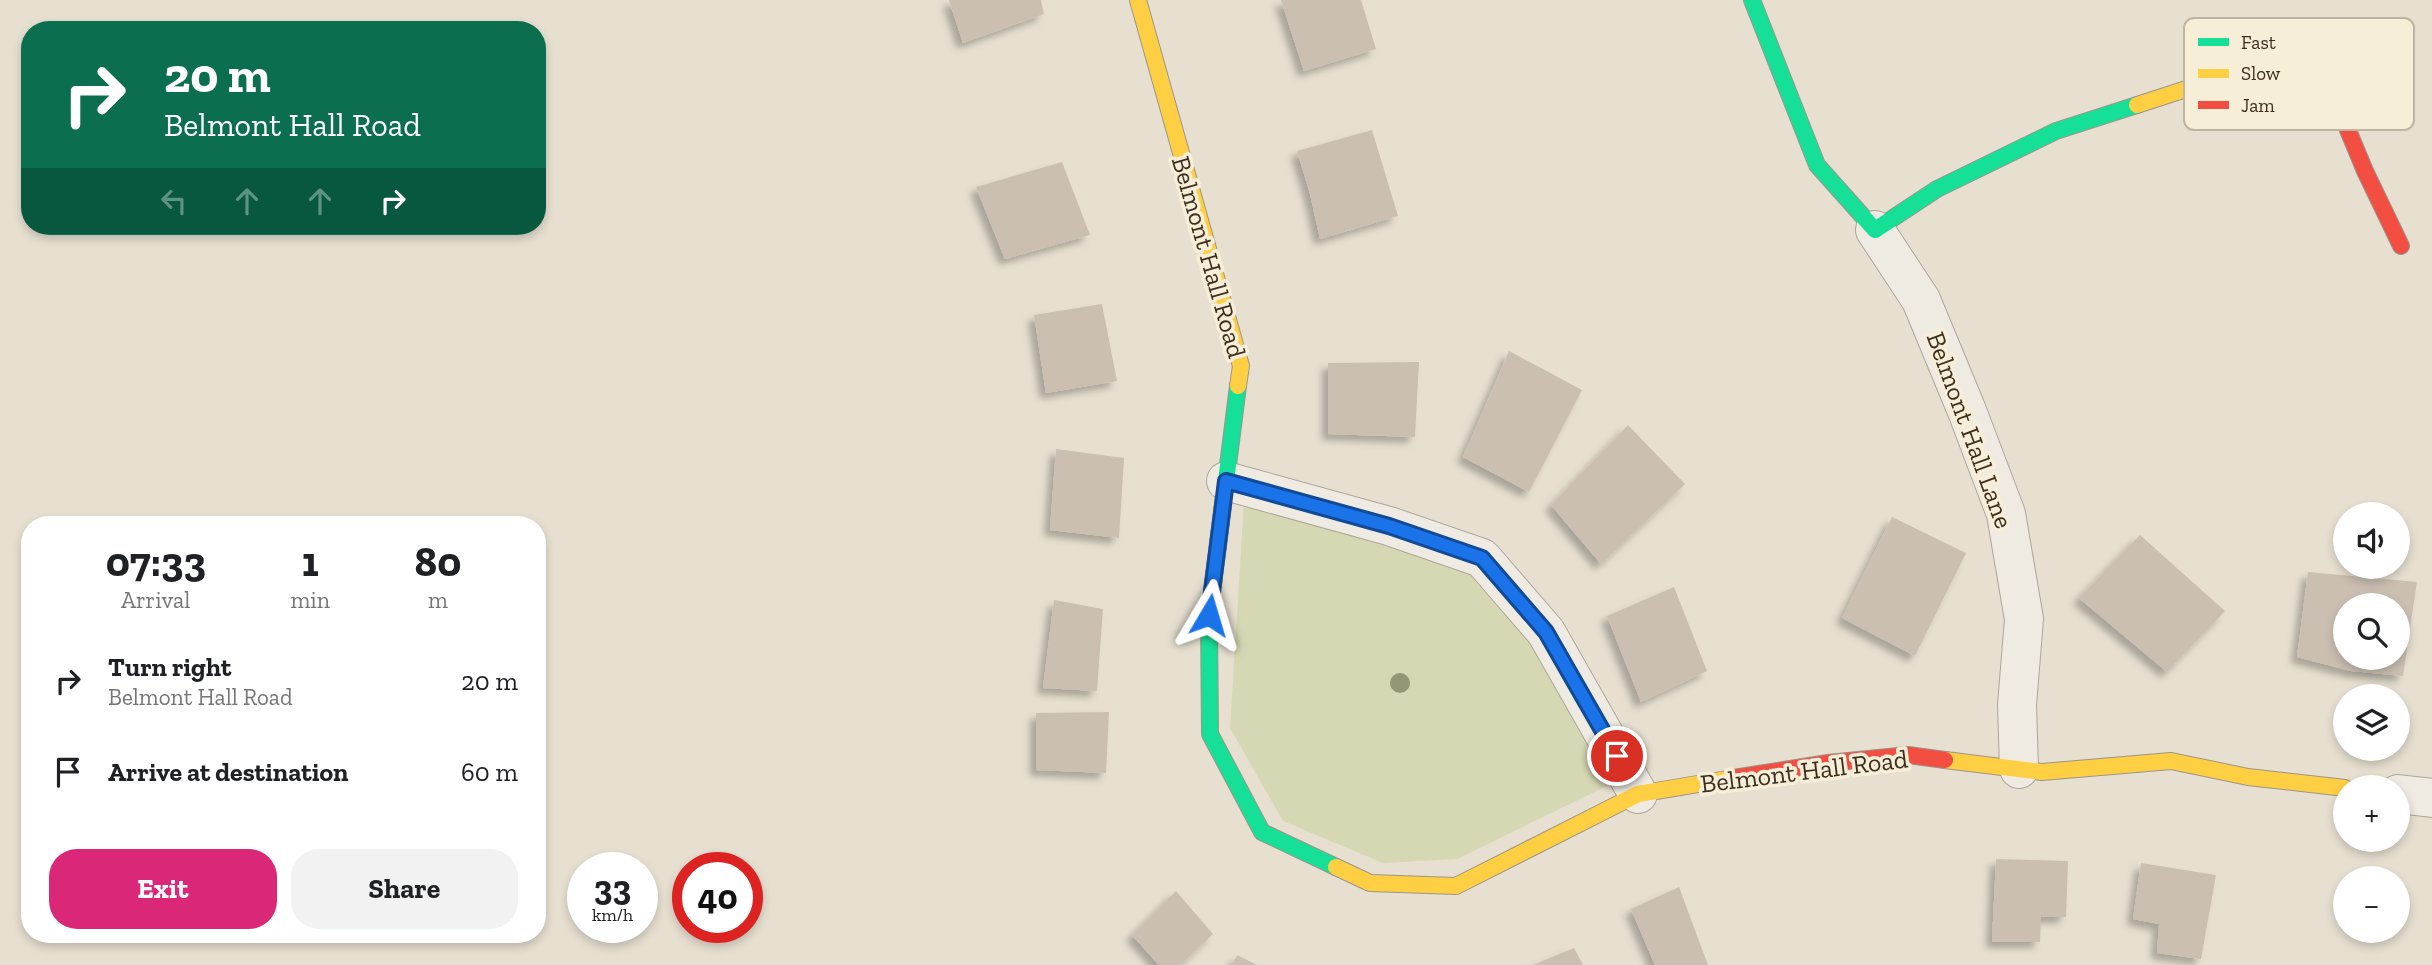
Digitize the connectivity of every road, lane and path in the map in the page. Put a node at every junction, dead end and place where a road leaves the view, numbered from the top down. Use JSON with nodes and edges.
{"nodes":[{"id":1,"x":1138,"y":0,"type":"edge"},
{"id":2,"x":1752,"y":0,"type":"edge"},
{"id":3,"x":2184,"y":89,"type":"edge"},
{"id":4,"x":2348,"y":130,"type":"edge"},
{"id":5,"x":1875,"y":230,"type":"junction"},
{"id":6,"x":2401,"y":246,"type":"dead end"},
{"id":7,"x":1226,"y":481,"type":"junction"},
{"id":8,"x":2019,"y":769,"type":"junction"},
{"id":9,"x":2333,"y":787,"type":"edge"},
{"id":10,"x":1638,"y":793,"type":"junction"},
{"id":11,"x":2410,"y":795,"type":"edge"},
{"id":12,"x":2432,"y":797,"type":"edge"}],
"edges":[{"from":1,"to":7,"type":"street","name":"Belmont Hall Road"},
{"from":2,"to":5,"type":"street","name":"Belmont Hall Lane"},
{"from":3,"to":5,"type":"street"},
{"from":4,"to":6,"type":"street"},
{"from":5,"to":8,"type":"street","name":"Belmont Hall Lane"},
{"from":7,"to":10,"type":"street"},
{"from":7,"to":10,"type":"street","name":"Belmont Hall Road"},
{"from":8,"to":9,"type":"street","name":"Belmont Hall Road"},
{"from":8,"to":10,"type":"street","name":"Belmont Hall Road"},
{"from":11,"to":12,"type":"street"}]}
